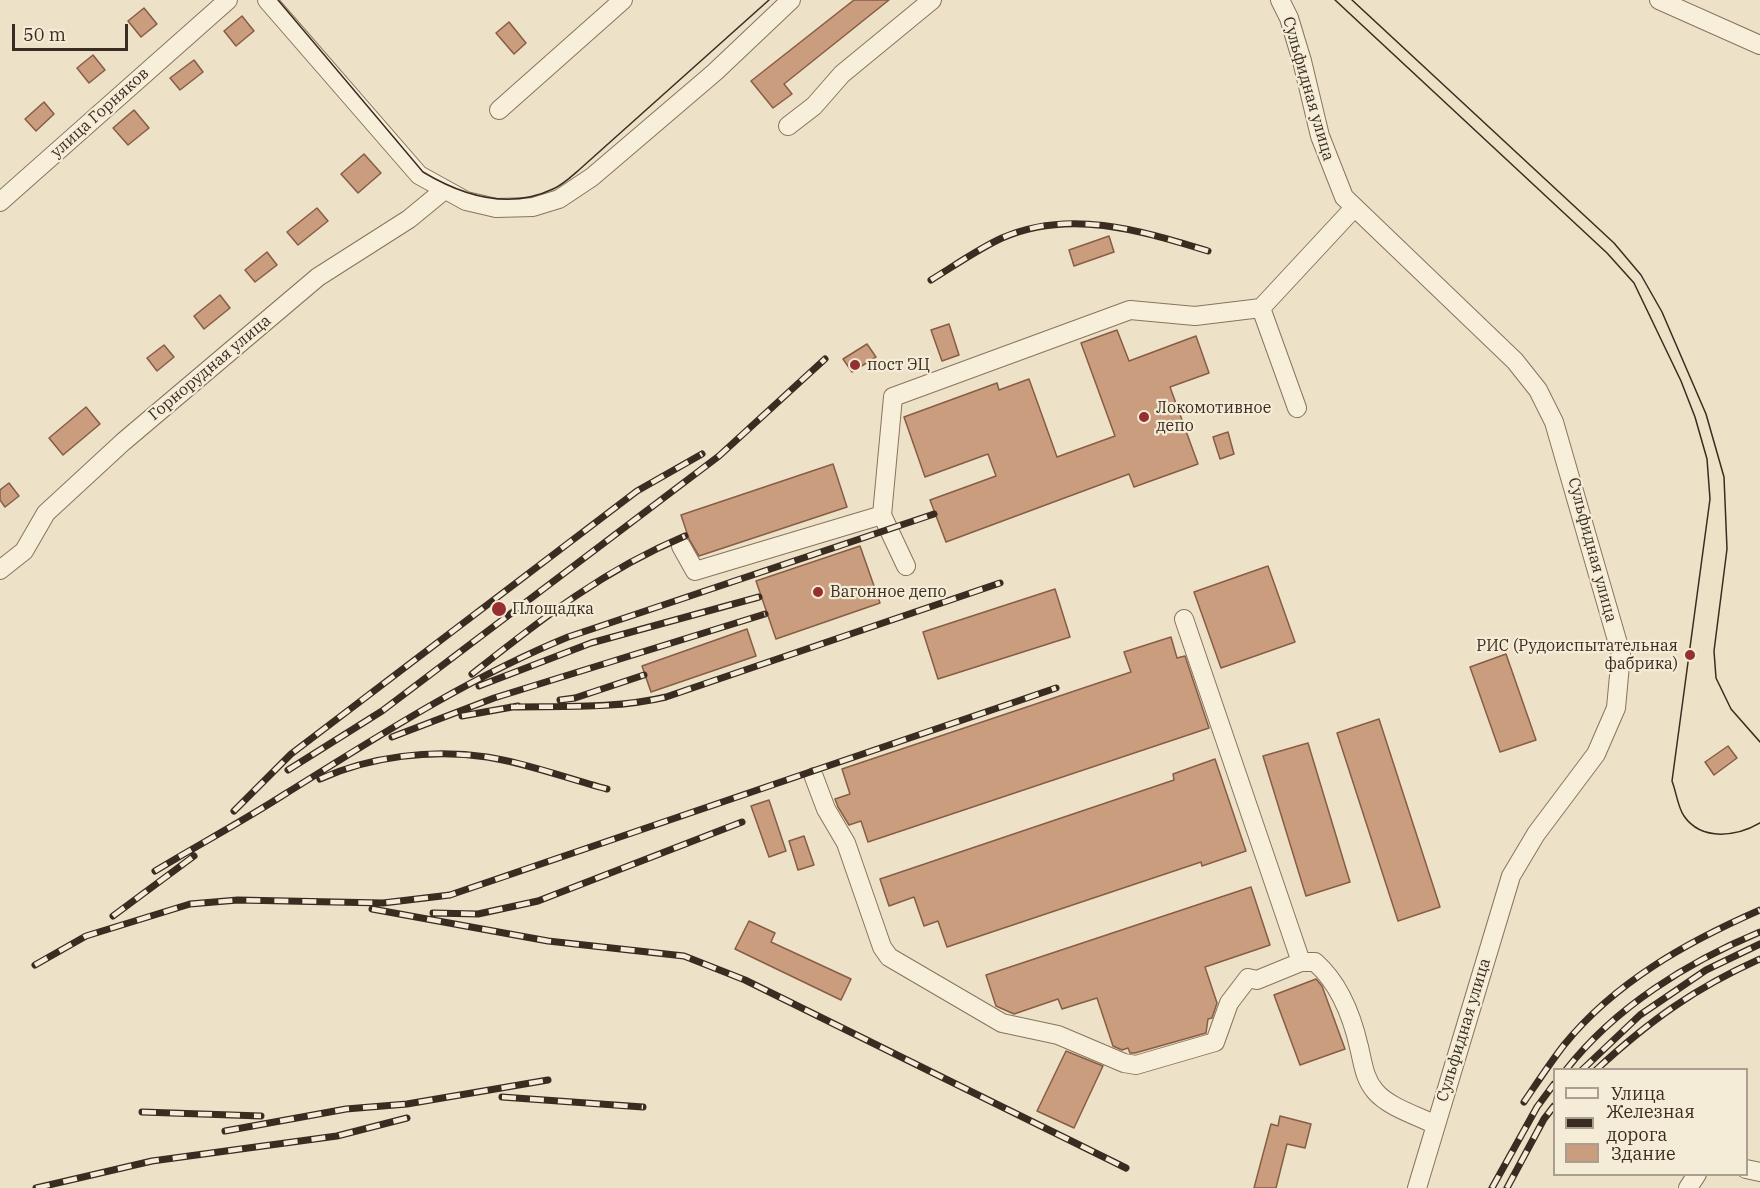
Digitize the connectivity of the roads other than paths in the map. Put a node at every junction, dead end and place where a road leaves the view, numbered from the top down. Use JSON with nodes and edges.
{"nodes":[{"id":1,"x":228,"y":0,"type":"edge"},
{"id":2,"x":267,"y":0,"type":"edge"},
{"id":3,"x":623,"y":0,"type":"edge"},
{"id":4,"x":791,"y":0,"type":"edge"},
{"id":5,"x":932,"y":0,"type":"edge"},
{"id":6,"x":1280,"y":0,"type":"edge"},
{"id":7,"x":1659,"y":0,"type":"edge"},
{"id":8,"x":1760,"y":45,"type":"edge"},
{"id":9,"x":499,"y":110,"type":"dead end"},
{"id":10,"x":788,"y":126,"type":"dead end"},
{"id":11,"x":443,"y":191,"type":"junction"},
{"id":12,"x":0,"y":202,"type":"edge"},
{"id":13,"x":1353,"y":209,"type":"junction"},
{"id":14,"x":1261,"y":308,"type":"junction"},
{"id":15,"x":1297,"y":408,"type":"dead end"},
{"id":16,"x":882,"y":515,"type":"junction"},
{"id":17,"x":681,"y":546,"type":"dead end"},
{"id":18,"x":906,"y":566,"type":"dead end"},
{"id":19,"x":0,"y":570,"type":"edge"},
{"id":20,"x":1185,"y":619,"type":"dead end"},
{"id":21,"x":814,"y":777,"type":"dead end"},
{"id":22,"x":1301,"y":962,"type":"junction"},
{"id":23,"x":1436,"y":1125,"type":"junction"},
{"id":24,"x":1417,"y":1188,"type":"edge"}],
"edges":[{"from":1,"to":12,"type":"street","name":"улица Горняков"},
{"from":2,"to":11,"type":"street"},
{"from":3,"to":9,"type":"street"},
{"from":4,"to":11,"type":"street"},
{"from":5,"to":10,"type":"street"},
{"from":6,"to":13,"type":"street","name":"Сульфидная улица"},
{"from":7,"to":8,"type":"street"},
{"from":11,"to":19,"type":"street","name":"Горнорудная улица"},
{"from":13,"to":14,"type":"street"},
{"from":13,"to":23,"type":"street","name":"Сульфидная улица"},
{"from":14,"to":15,"type":"street"},
{"from":14,"to":16,"type":"street"},
{"from":16,"to":17,"type":"street"},
{"from":16,"to":18,"type":"street"},
{"from":20,"to":22,"type":"street"},
{"from":21,"to":22,"type":"street"},
{"from":22,"to":23,"type":"street"},
{"from":23,"to":24,"type":"street","name":"Сульфидная улица"}]}
